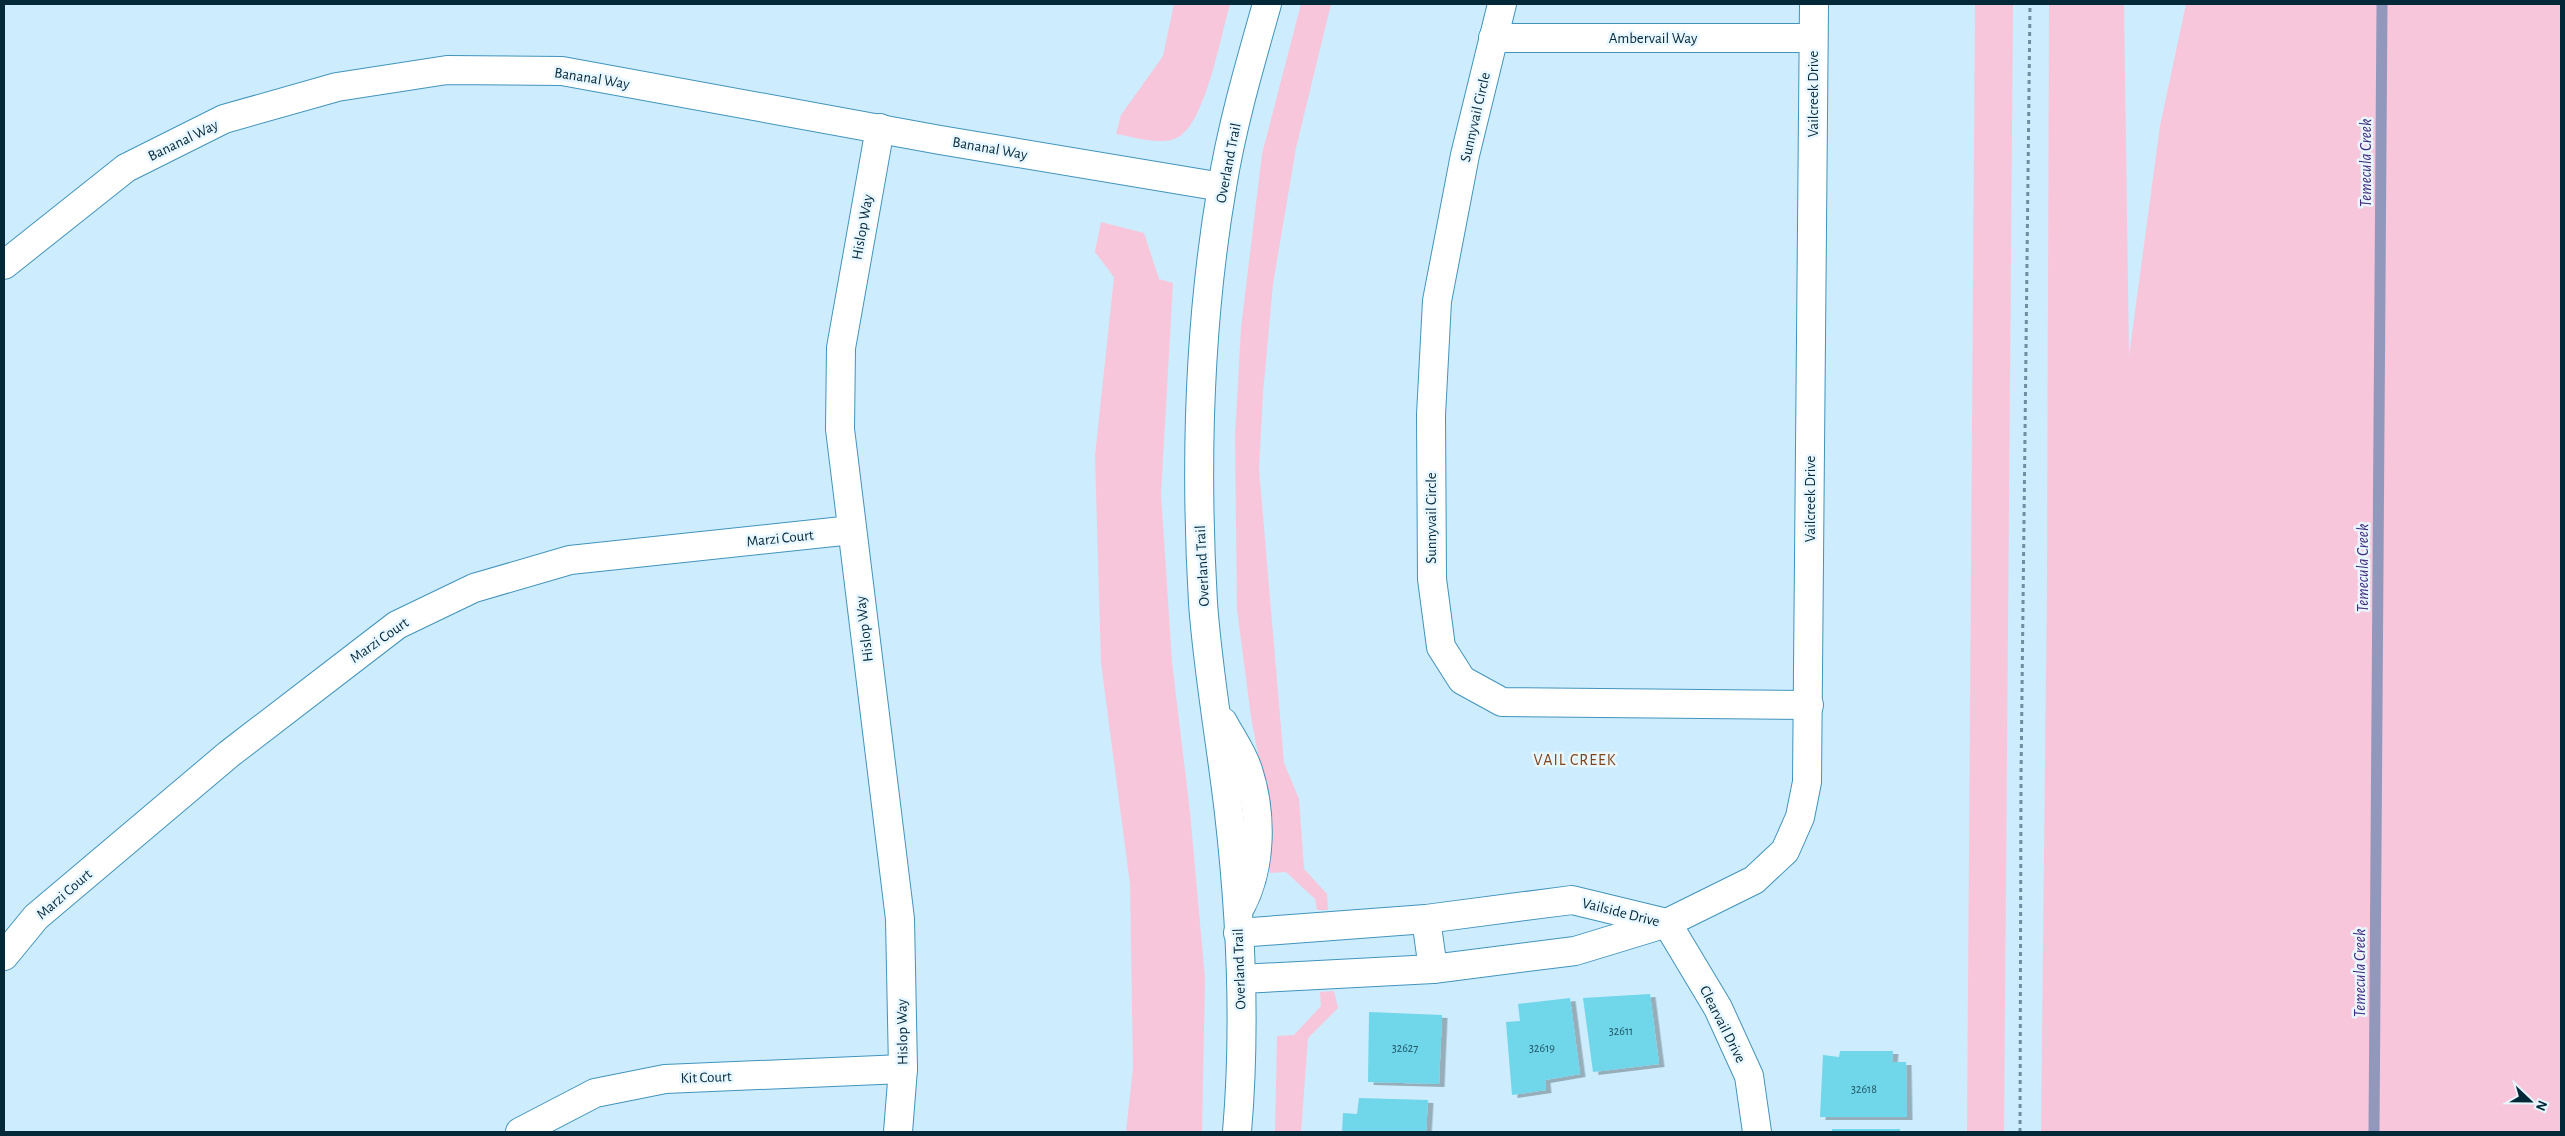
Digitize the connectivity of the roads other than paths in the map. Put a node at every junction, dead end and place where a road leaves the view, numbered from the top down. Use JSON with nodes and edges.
{"nodes":[{"id":1,"x":1267,"y":4,"type":"edge"},
{"id":2,"x":1502,"y":4,"type":"edge"},
{"id":3,"x":1814,"y":4,"type":"edge"},
{"id":4,"x":1493,"y":38,"type":"junction"},
{"id":5,"x":1813,"y":38,"type":"junction"},
{"id":6,"x":880,"y":128,"type":"junction"},
{"id":7,"x":1222,"y":187,"type":"junction"},
{"id":8,"x":4,"y":265,"type":"edge"},
{"id":9,"x":852,"y":530,"type":"junction"},
{"id":10,"x":1809,"y":705,"type":"junction"},
{"id":11,"x":1426,"y":919,"type":"junction"},
{"id":12,"x":1667,"y":923,"type":"junction"},
{"id":13,"x":1238,"y":924,"type":"junction"},
{"id":14,"x":4,"y":956,"type":"edge"},
{"id":15,"x":1433,"y":969,"type":"junction"},
{"id":16,"x":1241,"y":979,"type":"junction"},
{"id":17,"x":903,"y":1069,"type":"junction"},
{"id":18,"x":520,"y":1132,"type":"edge"},
{"id":19,"x":898,"y":1132,"type":"edge"},
{"id":20,"x":1237,"y":1132,"type":"edge"},
{"id":21,"x":1752,"y":1132,"type":"edge"},
{"id":22,"x":1757,"y":1132,"type":"edge"}],
"edges":[{"from":1,"to":7,"type":"street","name":"Overland Trail"},
{"from":2,"to":4,"type":"street","name":"Sunnyvail Circle"},
{"from":3,"to":5,"type":"street","name":"Vailcreek Drive"},
{"from":4,"to":5,"type":"street","name":"Ambervail Way"},
{"from":4,"to":10,"type":"street","name":"Sunnyvail Circle"},
{"from":5,"to":10,"type":"street","name":"Vailcreek Drive"},
{"from":6,"to":7,"type":"street","name":"Bananal Way"},
{"from":6,"to":8,"type":"street","name":"Bananal Way"},
{"from":6,"to":9,"type":"street","name":"Hislop Way"},
{"from":7,"to":13,"type":"street","name":"Overland Trail"},
{"from":9,"to":14,"type":"street","name":"Marzi Court"},
{"from":9,"to":17,"type":"street","name":"Hislop Way"},
{"from":10,"to":12,"type":"street","name":"Vailcreek Drive"},
{"from":11,"to":12,"type":"street","name":"Vailside Drive"},
{"from":11,"to":13,"type":"street","name":"Vailside Drive"},
{"from":11,"to":15,"type":"street"},
{"from":12,"to":15,"type":"street","name":"Vailside Drive"},
{"from":12,"to":22,"type":"street","name":"Clearvail Drive"},
{"from":13,"to":16,"type":"street","name":"Overland Trail"},
{"from":15,"to":16,"type":"street","name":"Vailside Drive"},
{"from":16,"to":20,"type":"street","name":"Overland Trail"},
{"from":17,"to":18,"type":"street","name":"Kit Court"},
{"from":17,"to":19,"type":"street","name":"Hislop Way"},
{"from":21,"to":22,"type":"street"}]}
